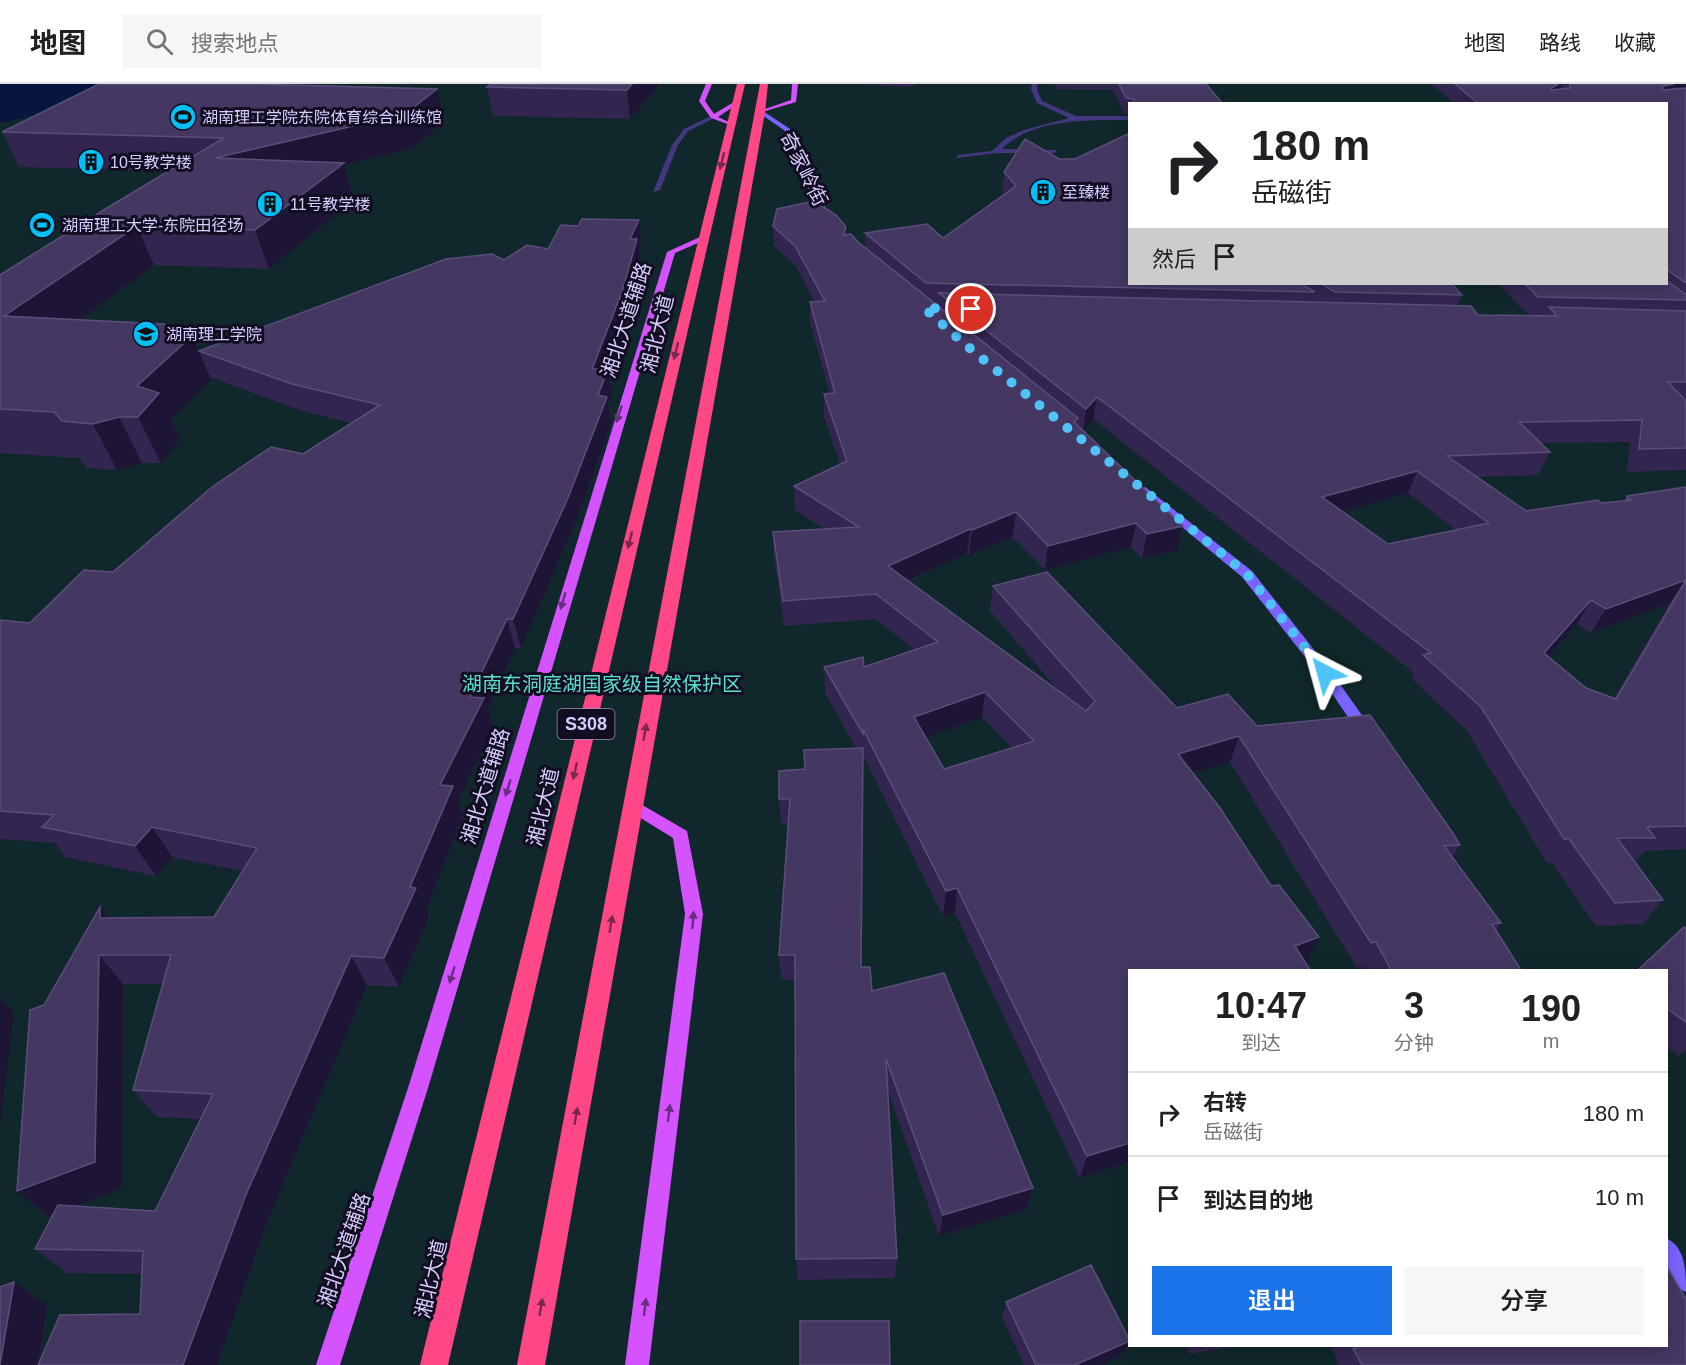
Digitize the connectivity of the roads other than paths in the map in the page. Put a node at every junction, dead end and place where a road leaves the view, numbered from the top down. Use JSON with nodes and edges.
{"nodes":[{"id":1,"x":709,"y":84,"type":"edge"},
{"id":2,"x":741,"y":84,"type":"edge"},
{"id":3,"x":764,"y":84,"type":"edge"},
{"id":4,"x":795,"y":84,"type":"edge"},
{"id":5,"x":1035,"y":84,"type":"edge"},
{"id":6,"x":736,"y":103,"type":"junction"},
{"id":7,"x":761,"y":112,"type":"junction"},
{"id":8,"x":713,"y":117,"type":"junction"},
{"id":9,"x":1075,"y":118,"type":"junction"},
{"id":10,"x":1128,"y":118,"type":"edge"},
{"id":11,"x":731,"y":125,"type":"junction"},
{"id":12,"x":996,"y":151,"type":"junction"},
{"id":13,"x":1055,"y":151,"type":"dead end"},
{"id":14,"x":958,"y":157,"type":"dead end"},
{"id":15,"x":656,"y":190,"type":"dead end"},
{"id":16,"x":843,"y":234,"type":"edge"},
{"id":17,"x":703,"y":238,"type":"junction"},
{"id":18,"x":1137,"y":485,"type":"edge"},
{"id":19,"x":1372,"y":741,"type":"edge"},
{"id":20,"x":632,"y":805,"type":"junction"},
{"id":21,"x":1668,"y":1253,"type":"edge"},
{"id":22,"x":1686,"y":1281,"type":"edge"},
{"id":23,"x":328,"y":1365,"type":"edge"},
{"id":24,"x":434,"y":1365,"type":"edge"},
{"id":25,"x":531,"y":1365,"type":"edge"},
{"id":26,"x":637,"y":1365,"type":"edge"}],
"edges":[{"from":1,"to":8,"type":"main road"},
{"from":2,"to":6,"type":"highway","name":"湘北大道","number":"S308"},
{"from":3,"to":7,"type":"highway","number":"S308"},
{"from":4,"to":7,"type":"main road"},
{"from":5,"to":9,"type":"street"},
{"from":6,"to":8,"type":"main road"},
{"from":6,"to":11,"type":"highway","name":"湘北大道","number":"S308"},
{"from":7,"to":16,"type":"street","name":"奇家岭街"},
{"from":20,"to":7,"type":"highway","number":"S308","one_way":true},
{"from":8,"to":11,"type":"main road"},
{"from":8,"to":15,"type":"street"},
{"from":9,"to":10,"type":"street"},
{"from":9,"to":12,"type":"street"},
{"from":11,"to":17,"type":"highway","name":"湘北大道","number":"S308","one_way":true},
{"from":12,"to":13,"type":"street"},
{"from":12,"to":14,"type":"street"},
{"from":17,"to":23,"type":"main road","name":"湘北大道辅路","one_way":true},
{"from":17,"to":24,"type":"highway","name":"湘北大道","number":"S308","one_way":true},
{"from":18,"to":19,"type":"street"},
{"from":25,"to":20,"type":"highway","number":"S308","one_way":true},
{"from":26,"to":20,"type":"main road","one_way":true},
{"from":21,"to":22,"type":"street"}]}
